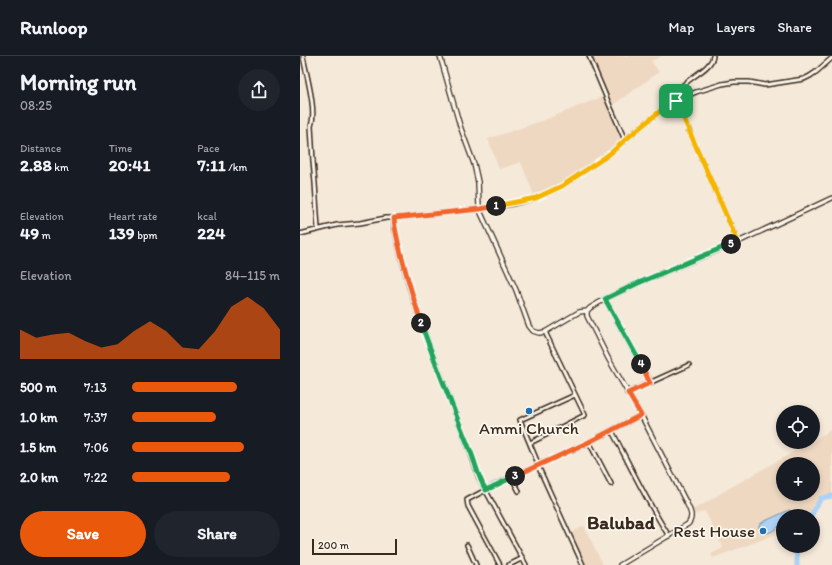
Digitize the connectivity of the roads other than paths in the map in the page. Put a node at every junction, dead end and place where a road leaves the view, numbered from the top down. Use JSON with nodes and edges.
{"nodes":[{"id":1,"x":303,"y":56,"type":"edge"},
{"id":2,"x":440,"y":56,"type":"edge"},
{"id":3,"x":590,"y":56,"type":"edge"},
{"id":4,"x":713,"y":56,"type":"edge"},
{"id":5,"x":832,"y":58,"type":"edge"},
{"id":6,"x":676,"y":100,"type":"junction"},
{"id":7,"x":625,"y":140,"type":"junction"},
{"id":8,"x":832,"y":198,"type":"edge"},
{"id":9,"x":480,"y":209,"type":"junction"},
{"id":10,"x":394,"y":218,"type":"junction"},
{"id":11,"x":318,"y":229,"type":"junction"},
{"id":12,"x":300,"y":234,"type":"edge"},
{"id":13,"x":738,"y":242,"type":"junction"},
{"id":14,"x":605,"y":299,"type":"junction"},
{"id":15,"x":587,"y":312,"type":"junction"},
{"id":16,"x":545,"y":332,"type":"junction"},
{"id":17,"x":689,"y":365,"type":"dead end"},
{"id":18,"x":650,"y":383,"type":"junction"},
{"id":19,"x":628,"y":393,"type":"junction"},
{"id":20,"x":575,"y":395,"type":"junction"},
{"id":21,"x":641,"y":415,"type":"junction"},
{"id":22,"x":612,"y":431,"type":"junction"},
{"id":23,"x":589,"y":442,"type":"junction"},
{"id":24,"x":530,"y":444,"type":"junction"},
{"id":25,"x":539,"y":466,"type":"junction"},
{"id":26,"x":512,"y":478,"type":"junction"},
{"id":27,"x":611,"y":484,"type":"dead end"},
{"id":28,"x":486,"y":490,"type":"junction"},
{"id":29,"x":518,"y":491,"type":"dead end"},
{"id":30,"x":669,"y":536,"type":"junction"},
{"id":31,"x":466,"y":545,"type":"dead end"},
{"id":32,"x":523,"y":558,"type":"junction"},
{"id":33,"x":476,"y":565,"type":"edge"},
{"id":34,"x":500,"y":565,"type":"edge"},
{"id":35,"x":509,"y":565,"type":"edge"},
{"id":36,"x":526,"y":565,"type":"edge"},
{"id":37,"x":583,"y":565,"type":"edge"},
{"id":38,"x":620,"y":565,"type":"edge"}],
"edges":[{"from":1,"to":11,"type":"street"},
{"from":2,"to":9,"type":"street"},
{"from":3,"to":7,"type":"street"},
{"from":4,"to":6,"type":"street"},
{"from":5,"to":6,"type":"street"},
{"from":6,"to":7,"type":"street"},
{"from":6,"to":13,"type":"street"},
{"from":7,"to":9,"type":"street"},
{"from":8,"to":13,"type":"street"},
{"from":9,"to":10,"type":"street"},
{"from":9,"to":16,"type":"street"},
{"from":10,"to":11,"type":"street"},
{"from":10,"to":28,"type":"street"},
{"from":11,"to":12,"type":"street"},
{"from":13,"to":14,"type":"street"},
{"from":14,"to":15,"type":"street"},
{"from":14,"to":18,"type":"street"},
{"from":15,"to":16,"type":"street"},
{"from":15,"to":19,"type":"street"},
{"from":16,"to":20,"type":"street"},
{"from":17,"to":18,"type":"street"},
{"from":18,"to":19,"type":"street"},
{"from":19,"to":21,"type":"street"},
{"from":20,"to":24,"type":"street"},
{"from":20,"to":24,"type":"street"},
{"from":21,"to":22,"type":"street"},
{"from":21,"to":30,"type":"street"},
{"from":22,"to":23,"type":"street"},
{"from":22,"to":30,"type":"street"},
{"from":23,"to":25,"type":"street"},
{"from":23,"to":27,"type":"street"},
{"from":24,"to":25,"type":"street"},
{"from":25,"to":26,"type":"street"},
{"from":25,"to":37,"type":"street"},
{"from":26,"to":28,"type":"street"},
{"from":26,"to":29,"type":"street"},
{"from":28,"to":32,"type":"street"},
{"from":28,"to":34,"type":"street"},
{"from":30,"to":38,"type":"street"},
{"from":31,"to":33,"type":"street"},
{"from":32,"to":35,"type":"street"},
{"from":32,"to":36,"type":"street"}]}
